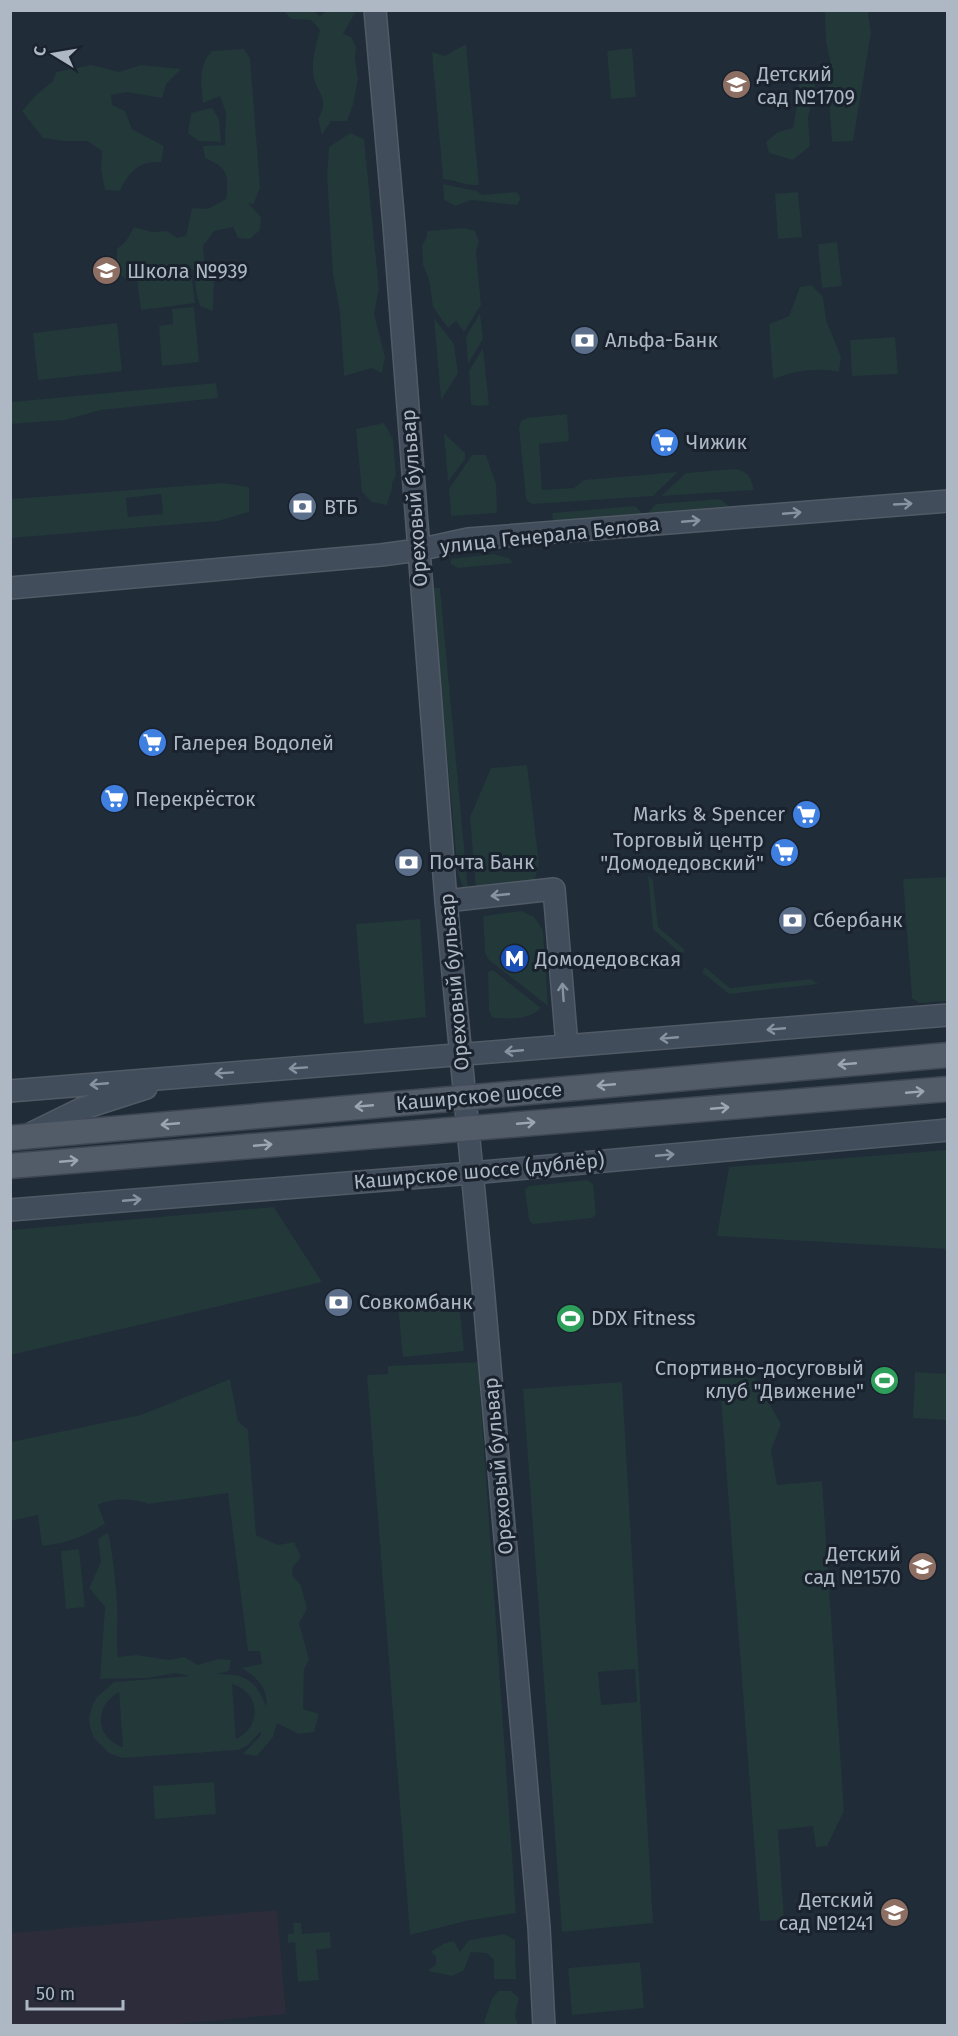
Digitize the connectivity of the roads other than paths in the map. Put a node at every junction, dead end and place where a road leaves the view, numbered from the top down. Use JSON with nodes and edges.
{"nodes":[{"id":1,"x":375,"y":10,"type":"edge"},
{"id":2,"x":948,"y":501,"type":"edge"},
{"id":3,"x":418,"y":550,"type":"junction"},
{"id":4,"x":10,"y":588,"type":"edge"},
{"id":5,"x":446,"y":901,"type":"junction"},
{"id":6,"x":947,"y":1015,"type":"edge"},
{"id":7,"x":567,"y":1046,"type":"junction"},
{"id":8,"x":461,"y":1055,"type":"junction"},
{"id":9,"x":948,"y":1055,"type":"edge"},
{"id":10,"x":178,"y":1077,"type":"junction"},
{"id":11,"x":948,"y":1089,"type":"edge"},
{"id":12,"x":10,"y":1090,"type":"edge"},
{"id":13,"x":464,"y":1097,"type":"junction"},
{"id":14,"x":468,"y":1128,"type":"junction"},
{"id":15,"x":948,"y":1130,"type":"edge"},
{"id":16,"x":17,"y":1138,"type":"edge"},
{"id":17,"x":10,"y":1166,"type":"edge"},
{"id":18,"x":472,"y":1173,"type":"junction"},
{"id":19,"x":10,"y":1210,"type":"edge"},
{"id":20,"x":544,"y":2025,"type":"edge"}],
"edges":[{"from":1,"to":3,"type":"main road","name":"Ореховый бульвар"},
{"from":3,"to":2,"type":"main road","name":"улица Генерала Белова","one_way":true},
{"from":3,"to":4,"type":"main road","name":"улица Генерала Белова"},
{"from":3,"to":5,"type":"main road","name":"Ореховый бульвар"},
{"from":7,"to":5,"type":"main road","one_way":true},
{"from":5,"to":8,"type":"main road","name":"Ореховый бульвар"},
{"from":6,"to":7,"type":"main road","one_way":true},
{"from":7,"to":8,"type":"main road","one_way":true},
{"from":8,"to":10,"type":"main road","one_way":true},
{"from":8,"to":13,"type":"main road","name":"Ореховый бульвар"},
{"from":9,"to":13,"type":"main road","name":"Каширское шоссе","one_way":true},
{"from":10,"to":12,"type":"main road","one_way":true},
{"from":10,"to":16,"type":"main road"},
{"from":14,"to":11,"type":"main road","name":"Каширское шоссе","one_way":true},
{"from":13,"to":14,"type":"main road","name":"Ореховый бульвар"},
{"from":13,"to":16,"type":"main road","name":"Каширское шоссе","one_way":true},
{"from":17,"to":14,"type":"main road","name":"Каширское шоссе","one_way":true},
{"from":14,"to":18,"type":"main road","name":"Ореховый бульвар"},
{"from":18,"to":15,"type":"main road","name":"Каширское шоссе (дублёр)","one_way":true},
{"from":19,"to":18,"type":"main road","name":"Каширское шоссе (дублёр)","one_way":true},
{"from":18,"to":20,"type":"main road","name":"Ореховый бульвар"}]}
